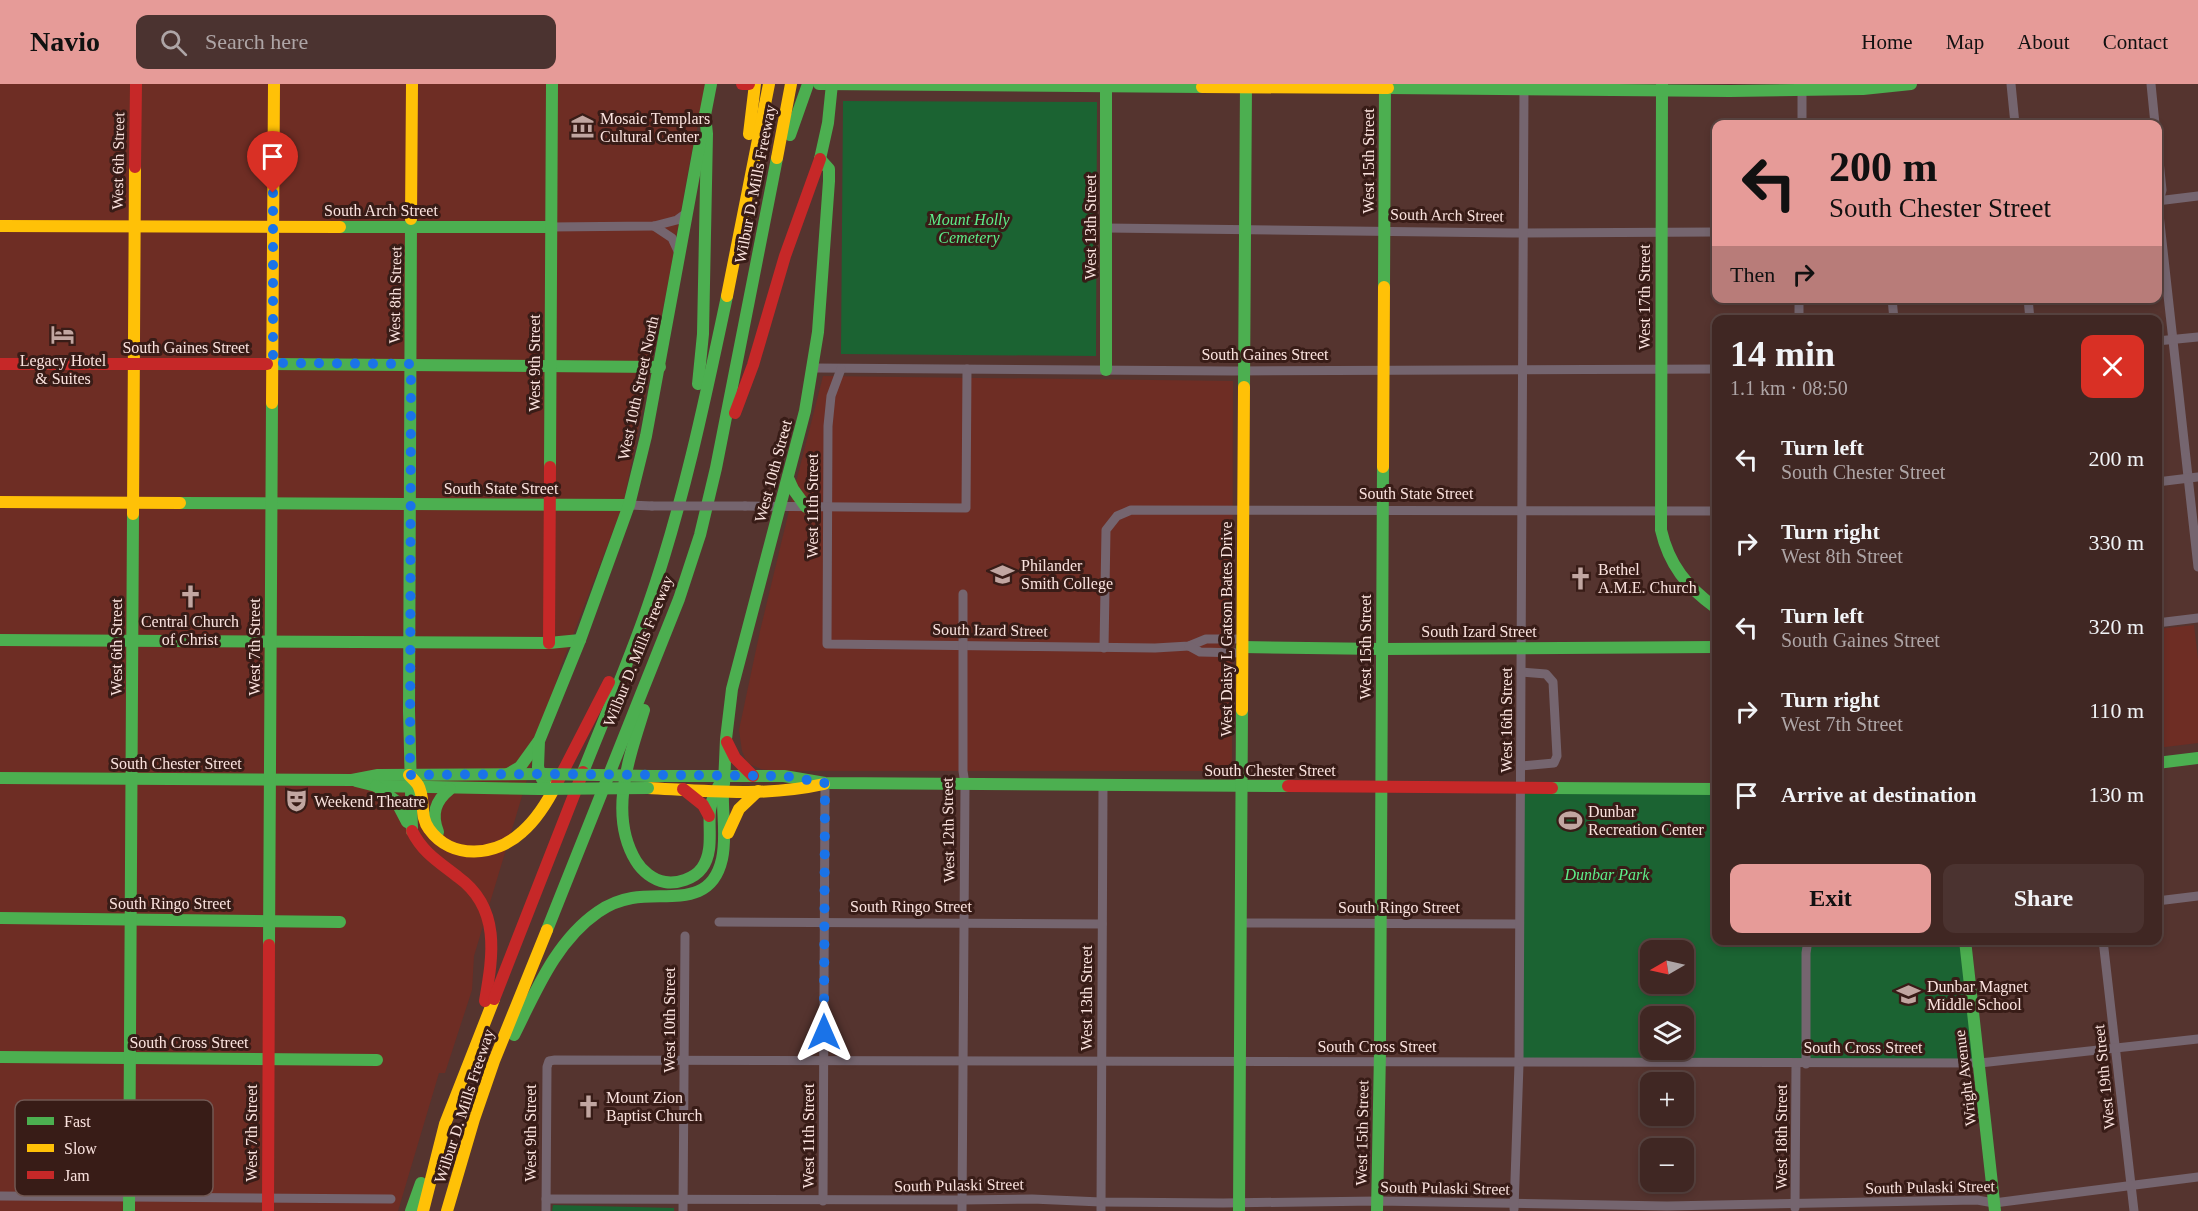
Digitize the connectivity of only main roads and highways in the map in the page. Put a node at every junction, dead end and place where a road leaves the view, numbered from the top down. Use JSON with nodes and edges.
{"nodes":[{"id":1,"x":136,"y":84,"type":"edge"},
{"id":2,"x":274,"y":84,"type":"edge"},
{"id":3,"x":412,"y":84,"type":"edge"},
{"id":4,"x":552,"y":84,"type":"edge"},
{"id":5,"x":711,"y":84,"type":"edge"},
{"id":6,"x":742,"y":84,"type":"edge"},
{"id":7,"x":749,"y":84,"type":"edge"},
{"id":8,"x":755,"y":84,"type":"edge"},
{"id":9,"x":769,"y":84,"type":"edge"},
{"id":10,"x":791,"y":84,"type":"edge"},
{"id":11,"x":808,"y":84,"type":"edge"},
{"id":12,"x":819,"y":84,"type":"edge"},
{"id":13,"x":832,"y":84,"type":"edge"},
{"id":14,"x":1911,"y":84,"type":"edge"},
{"id":15,"x":879,"y":85,"type":"edge"},
{"id":16,"x":969,"y":85,"type":"edge"},
{"id":17,"x":1106,"y":85,"type":"edge"},
{"id":18,"x":1246,"y":86,"type":"edge"},
{"id":19,"x":1385,"y":86,"type":"edge"},
{"id":20,"x":1524,"y":86,"type":"edge"},
{"id":21,"x":1662,"y":87,"type":"edge"},
{"id":22,"x":1802,"y":87,"type":"edge"},
{"id":23,"x":705,"y":115,"type":"junction"},
{"id":24,"x":820,"y":159,"type":"junction"},
{"id":25,"x":773,"y":181,"type":"junction"},
{"id":26,"x":134,"y":225,"type":"junction"},
{"id":27,"x":0,"y":226,"type":"edge"},
{"id":28,"x":273,"y":226,"type":"junction"},
{"id":29,"x":412,"y":226,"type":"junction"},
{"id":30,"x":550,"y":227,"type":"junction"},
{"id":31,"x":734,"y":257,"type":"junction"},
{"id":32,"x":135,"y":363,"type":"junction"},
{"id":33,"x":273,"y":363,"type":"junction"},
{"id":34,"x":0,"y":364,"type":"edge"},
{"id":35,"x":411,"y":364,"type":"junction"},
{"id":36,"x":550,"y":365,"type":"junction"},
{"id":37,"x":660,"y":367,"type":"junction"},
{"id":38,"x":1106,"y":370,"type":"road end"},
{"id":39,"x":690,"y":464,"type":"junction"},
{"id":40,"x":716,"y":468,"type":"junction"},
{"id":41,"x":788,"y":478,"type":"junction"},
{"id":42,"x":0,"y":502,"type":"edge"},
{"id":43,"x":134,"y":502,"type":"junction"},
{"id":44,"x":272,"y":503,"type":"junction"},
{"id":45,"x":411,"y":504,"type":"junction"},
{"id":46,"x":550,"y":505,"type":"junction"},
{"id":47,"x":605,"y":505,"type":"junction"},
{"id":48,"x":629,"y":506,"type":"junction"},
{"id":49,"x":806,"y":507,"type":"road end"},
{"id":50,"x":620,"y":533,"type":"junction"},
{"id":51,"x":679,"y":598,"type":"junction"},
{"id":52,"x":1712,"y":605,"type":"edge"},
{"id":53,"x":648,"y":606,"type":"junction"},
{"id":54,"x":0,"y":640,"type":"edge"},
{"id":55,"x":580,"y":640,"type":"junction"},
{"id":56,"x":132,"y":641,"type":"junction"},
{"id":57,"x":271,"y":641,"type":"junction"},
{"id":58,"x":410,"y":642,"type":"junction"},
{"id":59,"x":549,"y":643,"type":"junction"},
{"id":60,"x":1242,"y":646,"type":"junction"},
{"id":61,"x":1712,"y":647,"type":"edge"},
{"id":62,"x":1382,"y":649,"type":"junction"},
{"id":63,"x":572,"y":660,"type":"junction"},
{"id":64,"x":726,"y":739,"type":"junction"},
{"id":65,"x":539,"y":741,"type":"junction"},
{"id":66,"x":2198,"y":758,"type":"edge"},
{"id":67,"x":2162,"y":762,"type":"edge"},
{"id":68,"x":508,"y":774,"type":"junction"},
{"id":69,"x":724,"y":776,"type":"junction"},
{"id":70,"x":753,"y":776,"type":"junction"},
{"id":71,"x":0,"y":778,"type":"edge"},
{"id":72,"x":132,"y":779,"type":"junction"},
{"id":73,"x":270,"y":780,"type":"junction"},
{"id":74,"x":352,"y":780,"type":"junction"},
{"id":75,"x":543,"y":782,"type":"junction"},
{"id":76,"x":413,"y":783,"type":"junction"},
{"id":77,"x":825,"y":783,"type":"junction"},
{"id":78,"x":376,"y":786,"type":"junction"},
{"id":79,"x":1242,"y":786,"type":"junction"},
{"id":80,"x":1380,"y":787,"type":"junction"},
{"id":81,"x":450,"y":789,"type":"junction"},
{"id":82,"x":683,"y":789,"type":"junction"},
{"id":83,"x":1712,"y":789,"type":"edge"},
{"id":84,"x":720,"y":791,"type":"junction"},
{"id":85,"x":758,"y":791,"type":"junction"},
{"id":86,"x":709,"y":816,"type":"junction"},
{"id":87,"x":412,"y":831,"type":"junction"},
{"id":88,"x":447,"y":846,"type":"junction"},
{"id":89,"x":723,"y":848,"type":"junction"},
{"id":90,"x":0,"y":918,"type":"edge"},
{"id":91,"x":130,"y":920,"type":"junction"},
{"id":92,"x":269,"y":920,"type":"junction"},
{"id":93,"x":340,"y":921,"type":"dead end"},
{"id":94,"x":1966,"y":945,"type":"edge"},
{"id":95,"x":476,"y":1042,"type":"junction"},
{"id":96,"x":0,"y":1057,"type":"edge"},
{"id":97,"x":129,"y":1058,"type":"junction"},
{"id":98,"x":268,"y":1059,"type":"junction"},
{"id":99,"x":377,"y":1060,"type":"dead end"},
{"id":100,"x":481,"y":1096,"type":"junction"},
{"id":101,"x":129,"y":1100,"type":"edge"},
{"id":102,"x":445,"y":1124,"type":"junction"},
{"id":103,"x":454,"y":1184,"type":"junction"},
{"id":104,"x":1377,"y":1206,"type":"edge"},
{"id":105,"x":1239,"y":1207,"type":"edge"},
{"id":106,"x":1994,"y":1207,"type":"edge"},
{"id":107,"x":268,"y":1211,"type":"edge"},
{"id":108,"x":411,"y":1211,"type":"edge"},
{"id":109,"x":423,"y":1211,"type":"edge"},
{"id":110,"x":447,"y":1211,"type":"edge"},
{"id":111,"x":452,"y":1211,"type":"edge"}],
"edges":[{"from":1,"to":26,"type":"main road","name":"West 6th Street"},
{"from":2,"to":28,"type":"main road","name":"West 7th Street"},
{"from":3,"to":29,"type":"main road","name":"West 8th Street"},
{"from":4,"to":30,"type":"main road","name":"West 9th Street"},
{"from":5,"to":23,"type":"main road"},
{"from":6,"to":7,"type":"main road"},
{"from":8,"to":31,"type":"main road"},
{"from":9,"to":31,"type":"main road","name":"Wilbur D. Mills Freeway"},
{"from":10,"to":25,"type":"main road","name":"Wilbur D. Mills Freeway"},
{"from":11,"to":25,"type":"main road"},
{"from":12,"to":13,"type":"main road"},
{"from":13,"to":15,"type":"main road"},
{"from":13,"to":24,"type":"main road"},
{"from":14,"to":22,"type":"main road"},
{"from":15,"to":16,"type":"main road"},
{"from":16,"to":17,"type":"main road"},
{"from":17,"to":18,"type":"main road"},
{"from":17,"to":38,"type":"main road","name":"West 13th Street"},
{"from":18,"to":19,"type":"main road"},
{"from":18,"to":60,"type":"main road","name":"West Daisy L Gatson Bates Drive"},
{"from":19,"to":20,"type":"main road"},
{"from":19,"to":62,"type":"main road","name":"West 15th Street"},
{"from":20,"to":21,"type":"main road"},
{"from":21,"to":22,"type":"main road"},
{"from":21,"to":52,"type":"main road","name":"West 17th Street"},
{"from":23,"to":37,"type":"main road","name":"West 10th Street North"},
{"from":23,"to":39,"type":"main road"},
{"from":24,"to":40,"type":"main road"},
{"from":24,"to":41,"type":"main road","name":"West 10th Street"},
{"from":25,"to":40,"type":"main road","name":"Wilbur D. Mills Freeway"},
{"from":26,"to":27,"type":"main road","name":"South Arch Street"},
{"from":26,"to":28,"type":"main road","name":"South Arch Street"},
{"from":26,"to":32,"type":"main road","name":"West 6th Street"},
{"from":28,"to":29,"type":"main road","name":"South Arch Street"},
{"from":28,"to":33,"type":"main road","name":"West 7th Street"},
{"from":29,"to":30,"type":"main road","name":"South Arch Street"},
{"from":29,"to":35,"type":"main road","name":"West 8th Street"},
{"from":30,"to":36,"type":"main road","name":"West 9th Street"},
{"from":31,"to":39,"type":"main road","name":"Wilbur D. Mills Freeway"},
{"from":32,"to":33,"type":"main road","name":"South Gaines Street"},
{"from":32,"to":34,"type":"main road","name":"South Gaines Street"},
{"from":32,"to":43,"type":"main road","name":"West 6th Street"},
{"from":33,"to":35,"type":"main road","name":"South Gaines Street"},
{"from":33,"to":44,"type":"main road","name":"West 7th Street"},
{"from":35,"to":36,"type":"main road","name":"South Gaines Street"},
{"from":35,"to":45,"type":"main road","name":"West 8th Street"},
{"from":36,"to":37,"type":"main road","name":"South Gaines Street"},
{"from":36,"to":46,"type":"main road","name":"West 9th Street"},
{"from":37,"to":48,"type":"main road","name":"West 10th Street North"},
{"from":39,"to":53,"type":"main road","name":"Wilbur D. Mills Freeway"},
{"from":40,"to":51,"type":"main road","name":"Wilbur D. Mills Freeway"},
{"from":41,"to":49,"type":"main road"},
{"from":41,"to":64,"type":"main road","name":"West 10th Street"},
{"from":42,"to":43,"type":"main road","name":"South State Street"},
{"from":43,"to":44,"type":"main road","name":"South State Street"},
{"from":43,"to":56,"type":"main road","name":"West 6th Street"},
{"from":44,"to":45,"type":"main road","name":"South State Street"},
{"from":44,"to":57,"type":"main road","name":"West 7th Street"},
{"from":45,"to":46,"type":"main road","name":"South State Street"},
{"from":45,"to":58,"type":"main road","name":"West 8th Street"},
{"from":46,"to":47,"type":"main road","name":"South State Street"},
{"from":46,"to":59,"type":"main road","name":"West 9th Street"},
{"from":47,"to":48,"type":"main road","name":"South State Street"},
{"from":47,"to":50,"type":"main road"},
{"from":48,"to":50,"type":"main road","name":"West 10th Street North"},
{"from":50,"to":55,"type":"main road","name":"West 10th Street North"},
{"from":51,"to":86,"type":"main road"},
{"from":51,"to":100,"type":"main road","name":"Wilbur D. Mills Freeway"},
{"from":53,"to":88,"type":"main road"},
{"from":53,"to":95,"type":"main road","name":"Wilbur D. Mills Freeway"},
{"from":54,"to":56,"type":"main road"},
{"from":55,"to":59,"type":"main road"},
{"from":55,"to":63,"type":"main road","name":"West 10th Street North"},
{"from":56,"to":57,"type":"main road"},
{"from":56,"to":72,"type":"main road","name":"West 6th Street"},
{"from":57,"to":58,"type":"main road"},
{"from":57,"to":73,"type":"main road","name":"West 7th Street"},
{"from":58,"to":59,"type":"main road"},
{"from":58,"to":76,"type":"main road","name":"West 8th Street"},
{"from":59,"to":63,"type":"main road"},
{"from":60,"to":62,"type":"main road","name":"South Izard Street"},
{"from":60,"to":79,"type":"main road","name":"West Daisy L Gatson Bates Drive"},
{"from":61,"to":62,"type":"main road","name":"South Izard Street"},
{"from":62,"to":80,"type":"main road","name":"West 15th Street"},
{"from":63,"to":65,"type":"main road"},
{"from":64,"to":69,"type":"main road","name":"West 10th Street"},
{"from":64,"to":70,"type":"main road"},
{"from":65,"to":68,"type":"main road"},
{"from":65,"to":75,"type":"main road"},
{"from":66,"to":67,"type":"main road"},
{"from":68,"to":75,"type":"main road","name":"South Chester Street"},
{"from":68,"to":76,"type":"main road","name":"South Chester Street"},
{"from":69,"to":70,"type":"main road","name":"South Chester Street"},
{"from":69,"to":75,"type":"main road","name":"South Chester Street","bridge":true},
{"from":69,"to":84,"type":"main road"},
{"from":70,"to":77,"type":"main road","name":"South Chester Street"},
{"from":71,"to":72,"type":"main road","name":"South Chester Street"},
{"from":72,"to":73,"type":"main road","name":"South Chester Street"},
{"from":72,"to":91,"type":"main road","name":"West 6th Street"},
{"from":73,"to":74,"type":"main road","name":"South Chester Street"},
{"from":73,"to":92,"type":"main road","name":"West 7th Street"},
{"from":74,"to":76,"type":"main road","name":"South Chester Street"},
{"from":74,"to":78,"type":"main road","name":"South Chester Street"},
{"from":75,"to":81,"type":"main road","name":"South Chester Street"},
{"from":75,"to":82,"type":"main road","name":"South Chester Street","bridge":true},
{"from":76,"to":78,"type":"main road","name":"South Chester Street"},
{"from":76,"to":81,"type":"main road","name":"South Chester Street"},
{"from":76,"to":87,"type":"main road","name":"West 8th Street"},
{"from":76,"to":88,"type":"main road"},
{"from":77,"to":79,"type":"main road","name":"South Chester Street"},
{"from":77,"to":85,"type":"main road","name":"South Chester Street"},
{"from":78,"to":87,"type":"main road"},
{"from":79,"to":80,"type":"main road","name":"South Chester Street"},
{"from":79,"to":105,"type":"main road","name":"West Daisy L Gatson Bates Drive"},
{"from":80,"to":83,"type":"main road","name":"South Chester Street"},
{"from":80,"to":104,"type":"main road","name":"West 15th Street"},
{"from":81,"to":88,"type":"main road"},
{"from":82,"to":84,"type":"main road","name":"South Chester Street"},
{"from":82,"to":86,"type":"main road"},
{"from":84,"to":85,"type":"main road","name":"South Chester Street"},
{"from":84,"to":86,"type":"main road"},
{"from":84,"to":89,"type":"main road"},
{"from":85,"to":89,"type":"main road"},
{"from":87,"to":95,"type":"main road"},
{"from":89,"to":100,"type":"main road"},
{"from":90,"to":91,"type":"main road","name":"South Ringo Street"},
{"from":91,"to":92,"type":"main road","name":"South Ringo Street"},
{"from":91,"to":97,"type":"main road","name":"West 6th Street"},
{"from":92,"to":93,"type":"main road","name":"South Ringo Street"},
{"from":92,"to":98,"type":"main road","name":"West 7th Street"},
{"from":94,"to":106,"type":"main road","name":"Wright Avenue"},
{"from":95,"to":102,"type":"main road","name":"Wilbur D. Mills Freeway"},
{"from":96,"to":97,"type":"main road","name":"South Cross Street"},
{"from":97,"to":98,"type":"main road","name":"South Cross Street"},
{"from":97,"to":101,"type":"main road","name":"West 6th Street"},
{"from":98,"to":99,"type":"main road","name":"South Cross Street"},
{"from":98,"to":107,"type":"main road","name":"West 7th Street"},
{"from":100,"to":103,"type":"main road","name":"Wilbur D. Mills Freeway"},
{"from":102,"to":108,"type":"main road"},
{"from":102,"to":109,"type":"main road","name":"Wilbur D. Mills Freeway"},
{"from":103,"to":110,"type":"main road","name":"Wilbur D. Mills Freeway"},
{"from":103,"to":111,"type":"main road"}]}
